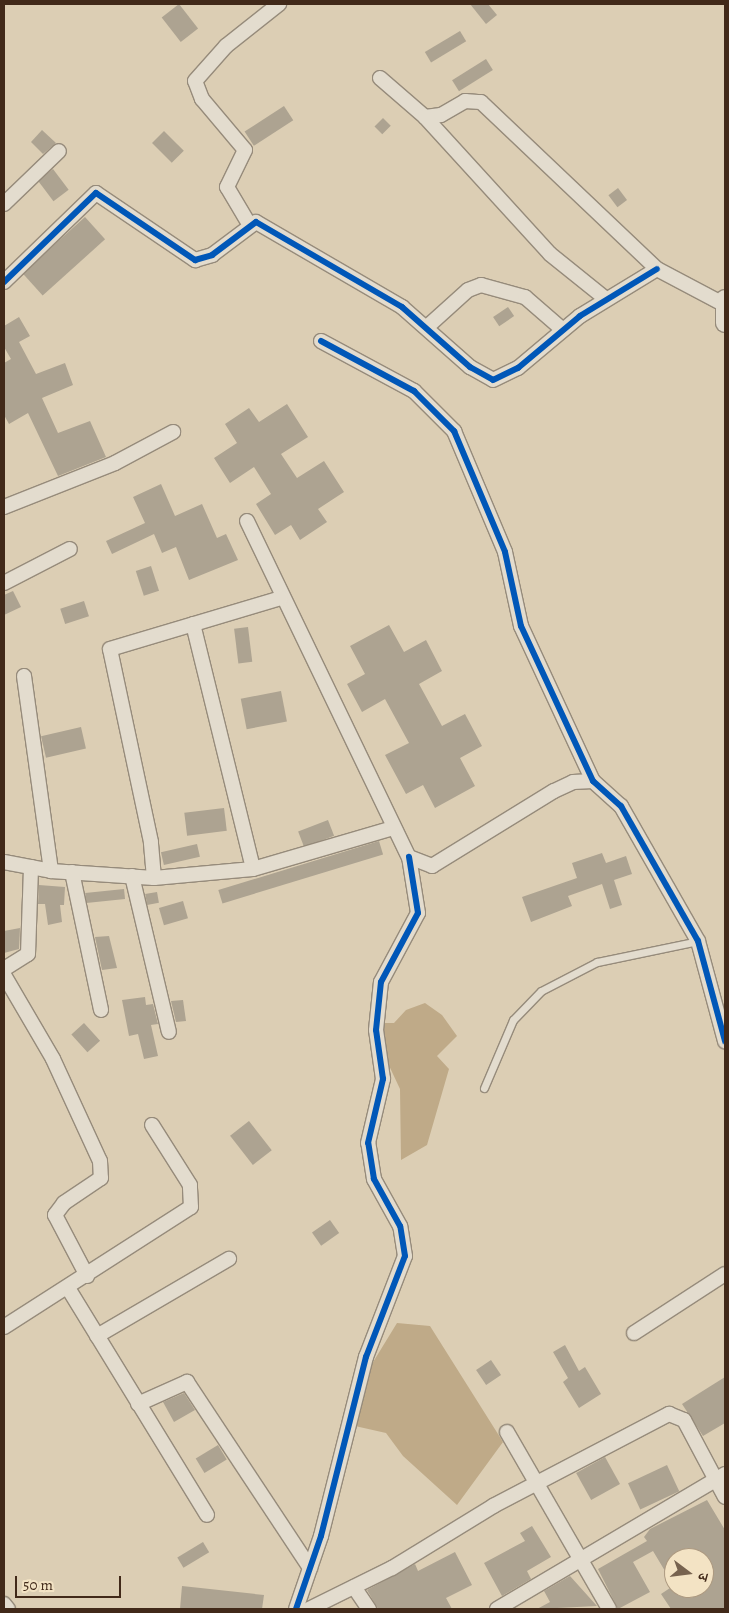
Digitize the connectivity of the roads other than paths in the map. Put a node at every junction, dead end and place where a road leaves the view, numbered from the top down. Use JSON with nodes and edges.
{"nodes":[{"id":1,"x":279,"y":4,"type":"edge"},
{"id":2,"x":380,"y":78,"type":"dead end"},
{"id":3,"x":424,"y":117,"type":"junction"},
{"id":4,"x":60,"y":151,"type":"dead end"},
{"id":5,"x":4,"y":204,"type":"edge"},
{"id":6,"x":249,"y":224,"type":"junction"},
{"id":7,"x":657,"y":269,"type":"junction"},
{"id":8,"x":4,"y":282,"type":"edge"},
{"id":9,"x":606,"y":299,"type":"junction"},
{"id":10,"x":725,"y":299,"type":"edge"},
{"id":11,"x":725,"y":305,"type":"edge"},
{"id":12,"x":725,"y":323,"type":"edge"},
{"id":13,"x":427,"y":327,"type":"junction"},
{"id":14,"x":563,"y":330,"type":"junction"},
{"id":15,"x":321,"y":341,"type":"dead end"},
{"id":16,"x":173,"y":432,"type":"dead end"},
{"id":17,"x":4,"y":507,"type":"edge"},
{"id":18,"x":247,"y":521,"type":"dead end"},
{"id":19,"x":70,"y":549,"type":"dead end"},
{"id":20,"x":4,"y":583,"type":"edge"},
{"id":21,"x":282,"y":598,"type":"junction"},
{"id":22,"x":193,"y":624,"type":"junction"},
{"id":23,"x":24,"y":676,"type":"dead end"},
{"id":24,"x":593,"y":781,"type":"junction"},
{"id":25,"x":393,"y":828,"type":"junction"},
{"id":26,"x":409,"y":857,"type":"junction"},
{"id":27,"x":4,"y":862,"type":"edge"},
{"id":28,"x":31,"y":866,"type":"junction"},
{"id":29,"x":253,"y":869,"type":"junction"},
{"id":30,"x":52,"y":871,"type":"junction"},
{"id":31,"x":72,"y":872,"type":"junction"},
{"id":32,"x":132,"y":876,"type":"junction"},
{"id":33,"x":154,"y":878,"type":"junction"},
{"id":34,"x":698,"y":941,"type":"junction"},
{"id":35,"x":4,"y":969,"type":"edge"},
{"id":36,"x":4,"y":975,"type":"edge"},
{"id":37,"x":101,"y":1010,"type":"dead end"},
{"id":38,"x":169,"y":1032,"type":"dead end"},
{"id":39,"x":725,"y":1042,"type":"edge"},
{"id":40,"x":484,"y":1088,"type":"dead end"},
{"id":41,"x":152,"y":1125,"type":"dead end"},
{"id":42,"x":229,"y":1259,"type":"dead end"},
{"id":43,"x":725,"y":1274,"type":"edge"},
{"id":44,"x":87,"y":1276,"type":"junction"},
{"id":45,"x":68,"y":1288,"type":"junction"},
{"id":46,"x":4,"y":1327,"type":"edge"},
{"id":47,"x":634,"y":1333,"type":"dead end"},
{"id":48,"x":97,"y":1336,"type":"junction"},
{"id":49,"x":138,"y":1404,"type":"junction"},
{"id":50,"x":507,"y":1432,"type":"dead end"},
{"id":51,"x":721,"y":1477,"type":"edge"},
{"id":52,"x":538,"y":1482,"type":"junction"},
{"id":53,"x":725,"y":1497,"type":"edge"},
{"id":54,"x":207,"y":1515,"type":"dead end"},
{"id":55,"x":579,"y":1561,"type":"junction"},
{"id":56,"x":310,"y":1568,"type":"junction"},
{"id":57,"x":354,"y":1587,"type":"junction"},
{"id":58,"x":4,"y":1604,"type":"edge"},
{"id":59,"x":513,"y":1605,"type":"edge"},
{"id":60,"x":8,"y":1609,"type":"edge"},
{"id":61,"x":296,"y":1609,"type":"edge"},
{"id":62,"x":309,"y":1609,"type":"edge"},
{"id":63,"x":368,"y":1609,"type":"edge"},
{"id":64,"x":497,"y":1609,"type":"edge"},
{"id":65,"x":609,"y":1609,"type":"edge"}],
"edges":[{"from":1,"to":6,"type":"street"},
{"from":2,"to":3,"type":"street"},
{"from":3,"to":7,"type":"street"},
{"from":3,"to":9,"type":"street"},
{"from":4,"to":5,"type":"street"},
{"from":6,"to":8,"type":"street"},
{"from":6,"to":13,"type":"street"},
{"from":7,"to":9,"type":"street"},
{"from":7,"to":11,"type":"street"},
{"from":9,"to":14,"type":"street"},
{"from":10,"to":11,"type":"street"},
{"from":11,"to":12,"type":"street"},
{"from":13,"to":14,"type":"street"},
{"from":13,"to":14,"type":"street"},
{"from":15,"to":24,"type":"street"},
{"from":16,"to":17,"type":"street"},
{"from":18,"to":21,"type":"street"},
{"from":19,"to":20,"type":"street"},
{"from":21,"to":22,"type":"street"},
{"from":21,"to":25,"type":"street"},
{"from":22,"to":29,"type":"street"},
{"from":22,"to":33,"type":"street"},
{"from":23,"to":30,"type":"street"},
{"from":24,"to":26,"type":"street"},
{"from":24,"to":34,"type":"street"},
{"from":25,"to":26,"type":"street"},
{"from":25,"to":29,"type":"street"},
{"from":26,"to":56,"type":"street"},
{"from":27,"to":28,"type":"street"},
{"from":28,"to":30,"type":"street"},
{"from":28,"to":35,"type":"street"},
{"from":29,"to":33,"type":"street"},
{"from":30,"to":31,"type":"street"},
{"from":31,"to":32,"type":"street"},
{"from":31,"to":37,"type":"street"},
{"from":32,"to":33,"type":"street"},
{"from":32,"to":38,"type":"street"},
{"from":34,"to":39,"type":"street"},
{"from":34,"to":40,"type":"lane"},
{"from":36,"to":44,"type":"street"},
{"from":41,"to":44,"type":"street"},
{"from":42,"to":48,"type":"street"},
{"from":43,"to":47,"type":"street"},
{"from":44,"to":45,"type":"street"},
{"from":45,"to":46,"type":"street"},
{"from":45,"to":48,"type":"street"},
{"from":48,"to":49,"type":"street"},
{"from":49,"to":54,"type":"street"},
{"from":49,"to":56,"type":"street"},
{"from":50,"to":52,"type":"street"},
{"from":51,"to":52,"type":"street"},
{"from":51,"to":53,"type":"street"},
{"from":51,"to":55,"type":"street"},
{"from":52,"to":55,"type":"street"},
{"from":52,"to":57,"type":"street"},
{"from":55,"to":59,"type":"street"},
{"from":55,"to":65,"type":"street"},
{"from":56,"to":61,"type":"street"},
{"from":57,"to":62,"type":"street"},
{"from":57,"to":63,"type":"street"},
{"from":58,"to":60,"type":"street"},
{"from":59,"to":64,"type":"street"}]}
